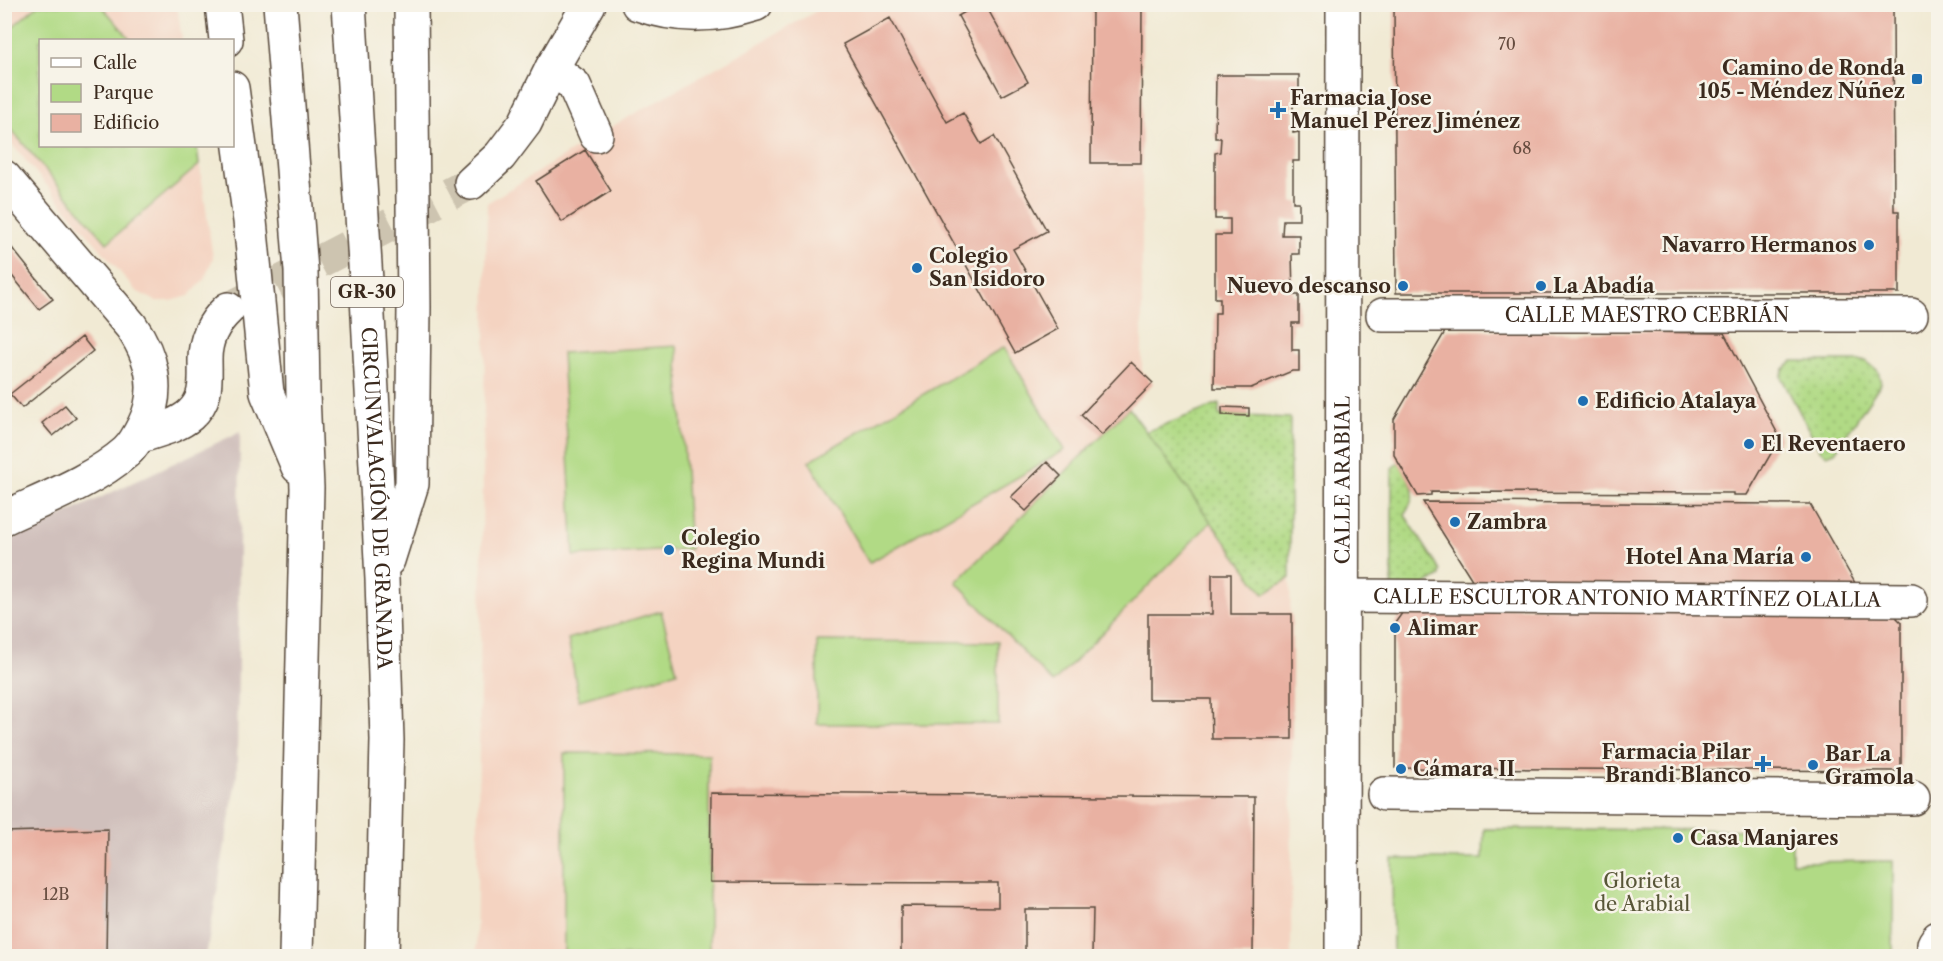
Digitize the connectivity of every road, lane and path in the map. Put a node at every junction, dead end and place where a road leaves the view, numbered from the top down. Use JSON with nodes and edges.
{"nodes":[{"id":1,"x":222,"y":4,"type":"edge"},
{"id":2,"x":280,"y":4,"type":"edge"},
{"id":3,"x":349,"y":4,"type":"edge"},
{"id":4,"x":411,"y":4,"type":"edge"},
{"id":5,"x":589,"y":4,"type":"edge"},
{"id":6,"x":638,"y":4,"type":"edge"},
{"id":7,"x":756,"y":4,"type":"edge"},
{"id":8,"x":1343,"y":4,"type":"edge"},
{"id":9,"x":226,"y":39,"type":"edge"},
{"id":10,"x":552,"y":68,"type":"junction"},
{"id":11,"x":234,"y":103,"type":"edge"},
{"id":12,"x":596,"y":135,"type":"dead end"},
{"id":13,"x":4,"y":177,"type":"edge"},
{"id":14,"x":471,"y":183,"type":"tunnel mouth"},
{"id":15,"x":228,"y":309,"type":"tunnel mouth"},
{"id":16,"x":1383,"y":315,"type":"dead end"},
{"id":17,"x":1911,"y":315,"type":"dead end"},
{"id":18,"x":204,"y":357,"type":"junction"},
{"id":19,"x":153,"y":394,"type":"junction"},
{"id":20,"x":138,"y":437,"type":"junction"},
{"id":21,"x":307,"y":488,"type":"junction"},
{"id":22,"x":4,"y":518,"type":"edge"},
{"id":23,"x":382,"y":579,"type":"junction"},
{"id":24,"x":1343,"y":596,"type":"junction"},
{"id":25,"x":1911,"y":600,"type":"dead end"},
{"id":26,"x":1384,"y":794,"type":"dead end"},
{"id":27,"x":1912,"y":798,"type":"dead end"},
{"id":28,"x":1938,"y":938,"type":"edge"},
{"id":29,"x":296,"y":957,"type":"edge"},
{"id":30,"x":382,"y":957,"type":"edge"},
{"id":31,"x":1342,"y":957,"type":"edge"},
{"id":32,"x":1934,"y":957,"type":"edge"}],
"edges":[{"from":1,"to":9,"type":"main road"},
{"from":2,"to":21,"type":"main road"},
{"from":3,"to":23,"type":"main road","name":"CIRCUNVALACIÓN DE GRANADA","number":"GR-30"},
{"from":4,"to":23,"type":"main road"},
{"from":5,"to":10,"type":"main road"},
{"from":6,"to":7,"type":"main road"},
{"from":8,"to":24,"type":"main road","name":"CALLE ARABIAL"},
{"from":10,"to":12,"type":"main road"},
{"from":10,"to":14,"type":"main road"},
{"from":11,"to":21,"type":"main road"},
{"from":13,"to":19,"type":"main road"},
{"from":15,"to":18,"type":"main road"},
{"from":16,"to":17,"type":"main road","name":"CALLE MAESTRO CEBRIÁN"},
{"from":18,"to":19,"type":"main road"},
{"from":18,"to":20,"type":"main road"},
{"from":19,"to":20,"type":"main road"},
{"from":20,"to":22,"type":"main road"},
{"from":21,"to":29,"type":"main road"},
{"from":23,"to":30,"type":"main road","name":"CIRCUNVALACIÓN DE GRANADA","number":"GR-30"},
{"from":24,"to":25,"type":"main road","name":"CALLE ESCULTOR ANTONIO MARTÍNEZ OLALLA"},
{"from":24,"to":31,"type":"main road","name":"CALLE ARABIAL"},
{"from":26,"to":27,"type":"main road"},
{"from":28,"to":32,"type":"main road"}]}
